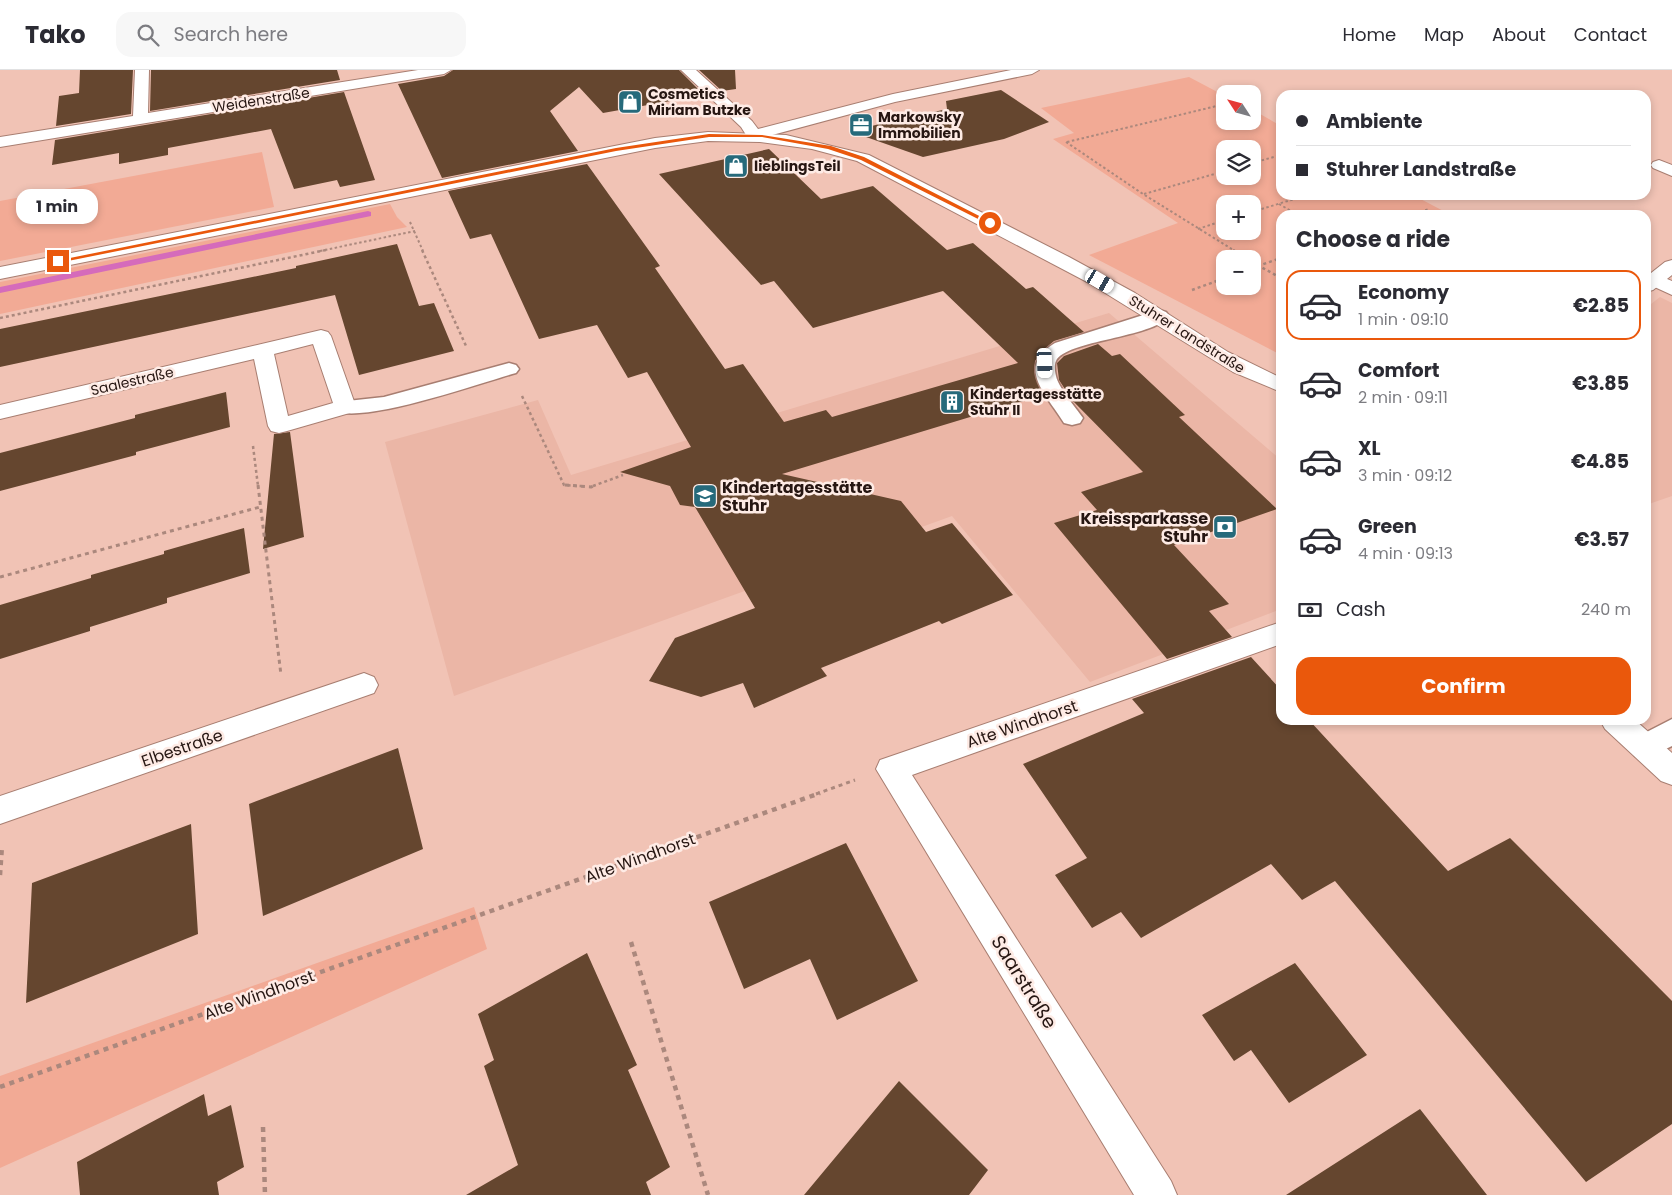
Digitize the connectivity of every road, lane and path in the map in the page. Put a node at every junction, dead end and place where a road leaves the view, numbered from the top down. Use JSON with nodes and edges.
{"nodes":[{"id":1,"x":142,"y":70,"type":"edge"},
{"id":2,"x":444,"y":70,"type":"edge"},
{"id":3,"x":688,"y":70,"type":"edge"},
{"id":4,"x":1032,"y":70,"type":"edge"},
{"id":5,"x":380,"y":75,"type":"edge"},
{"id":6,"x":1216,"y":106,"type":"edge"},
{"id":7,"x":140,"y":119,"type":"junction"},
{"id":8,"x":754,"y":136,"type":"junction"},
{"id":9,"x":0,"y":142,"type":"edge"},
{"id":10,"x":1276,"y":156,"type":"edge"},
{"id":11,"x":1261,"y":161,"type":"edge"},
{"id":12,"x":1216,"y":174,"type":"edge"},
{"id":13,"x":1143,"y":194,"type":"junction"},
{"id":14,"x":1291,"y":200,"type":"edge"},
{"id":15,"x":1278,"y":204,"type":"junction"},
{"id":16,"x":1261,"y":209,"type":"edge"},
{"id":17,"x":1429,"y":209,"type":"dead end"},
{"id":18,"x":1289,"y":210,"type":"edge"},
{"id":19,"x":1426,"y":210,"type":"edge"},
{"id":20,"x":405,"y":217,"type":"dead end"},
{"id":21,"x":1216,"y":223,"type":"edge"},
{"id":22,"x":1197,"y":229,"type":"junction"},
{"id":23,"x":415,"y":231,"type":"junction"},
{"id":24,"x":1233,"y":250,"type":"edge"},
{"id":25,"x":1276,"y":260,"type":"edge"},
{"id":26,"x":1261,"y":265,"type":"edge"},
{"id":27,"x":1672,"y":266,"type":"edge"},
{"id":28,"x":1261,"y":267,"type":"edge"},
{"id":29,"x":0,"y":272,"type":"edge"},
{"id":30,"x":1276,"y":275,"type":"edge"},
{"id":31,"x":1216,"y":281,"type":"edge"},
{"id":32,"x":1651,"y":283,"type":"edge"},
{"id":33,"x":1672,"y":289,"type":"edge"},
{"id":34,"x":1192,"y":290,"type":"dead end"},
{"id":35,"x":1159,"y":316,"type":"junction"},
{"id":36,"x":0,"y":318,"type":"edge"},
{"id":37,"x":263,"y":351,"type":"junction"},
{"id":38,"x":509,"y":369,"type":"joint"},
{"id":39,"x":480,"y":377,"type":"junction"},
{"id":40,"x":1276,"y":383,"type":"edge"},
{"id":41,"x":345,"y":407,"type":"junction"},
{"id":42,"x":0,"y":412,"type":"edge"},
{"id":43,"x":1072,"y":418,"type":"dead end"},
{"id":44,"x":279,"y":426,"type":"junction"},
{"id":45,"x":623,"y":476,"type":"dead end"},
{"id":46,"x":260,"y":507,"type":"junction"},
{"id":47,"x":0,"y":577,"type":"edge"},
{"id":48,"x":1276,"y":635,"type":"edge"},
{"id":49,"x":364,"y":685,"type":"dead end"},
{"id":50,"x":285,"y":713,"type":"junction"},
{"id":51,"x":1620,"y":725,"type":"edge"},
{"id":52,"x":1672,"y":731,"type":"edge"},
{"id":53,"x":1645,"y":747,"type":"junction"},
{"id":54,"x":891,"y":769,"type":"junction"},
{"id":55,"x":1672,"y":772,"type":"edge"},
{"id":56,"x":0,"y":810,"type":"edge"},
{"id":57,"x":631,"y":942,"type":"dead end"},
{"id":58,"x":0,"y":1087,"type":"edge"},
{"id":59,"x":263,"y":1127,"type":"dead end"},
{"id":60,"x":265,"y":1195,"type":"edge"},
{"id":61,"x":708,"y":1195,"type":"edge"},
{"id":62,"x":1157,"y":1195,"type":"edge"}],
"edges":[{"from":1,"to":7,"type":"street"},
{"from":2,"to":5,"type":"street","name":"Weidenstraße"},
{"from":3,"to":8,"type":"street"},
{"from":4,"to":8,"type":"street"},
{"from":5,"to":7,"type":"street","name":"Weidenstraße"},
{"from":6,"to":13,"type":"path"},
{"from":7,"to":9,"type":"street","name":"Weidenstraße"},
{"from":8,"to":29,"type":"street","name":"Stuhrer Landstraße"},
{"from":8,"to":35,"type":"street","name":"Stuhrer Landstraße"},
{"from":10,"to":11,"type":"path"},
{"from":12,"to":13,"type":"path"},
{"from":13,"to":22,"type":"path"},
{"from":14,"to":15,"type":"path"},
{"from":15,"to":16,"type":"path"},
{"from":15,"to":18,"type":"path"},
{"from":17,"to":19,"type":"path"},
{"from":20,"to":23,"type":"path"},
{"from":21,"to":22,"type":"path"},
{"from":22,"to":24,"type":"path"},
{"from":23,"to":36,"type":"path"},
{"from":23,"to":39,"type":"path"},
{"from":25,"to":26,"type":"path"},
{"from":27,"to":32,"type":"street"},
{"from":28,"to":30,"type":"path"},
{"from":31,"to":34,"type":"path"},
{"from":32,"to":33,"type":"street"},
{"from":35,"to":40,"type":"street","name":"Stuhrer Landstraße"},
{"from":35,"to":43,"type":"lane"},
{"from":37,"to":41,"type":"street","name":"Saalestraße"},
{"from":37,"to":42,"type":"street","name":"Saalestraße"},
{"from":37,"to":44,"type":"street"},
{"from":38,"to":39,"type":"lane"},
{"from":38,"to":45,"type":"path"},
{"from":39,"to":41,"type":"lane"},
{"from":41,"to":44,"type":"street"},
{"from":44,"to":46,"type":"path"},
{"from":46,"to":47,"type":"path"},
{"from":46,"to":50,"type":"path"},
{"from":48,"to":54,"type":"street","name":"Alte Windhorst"},
{"from":49,"to":50,"type":"street","name":"Elbestraße"},
{"from":50,"to":56,"type":"street","name":"Elbestraße"},
{"from":51,"to":53,"type":"street"},
{"from":52,"to":53,"type":"lane"},
{"from":53,"to":55,"type":"street"},
{"from":54,"to":58,"type":"path","name":"Alte Windhorst"},
{"from":54,"to":62,"type":"street","name":"Saarstraße"},
{"from":57,"to":61,"type":"path"},
{"from":59,"to":60,"type":"path"}]}
